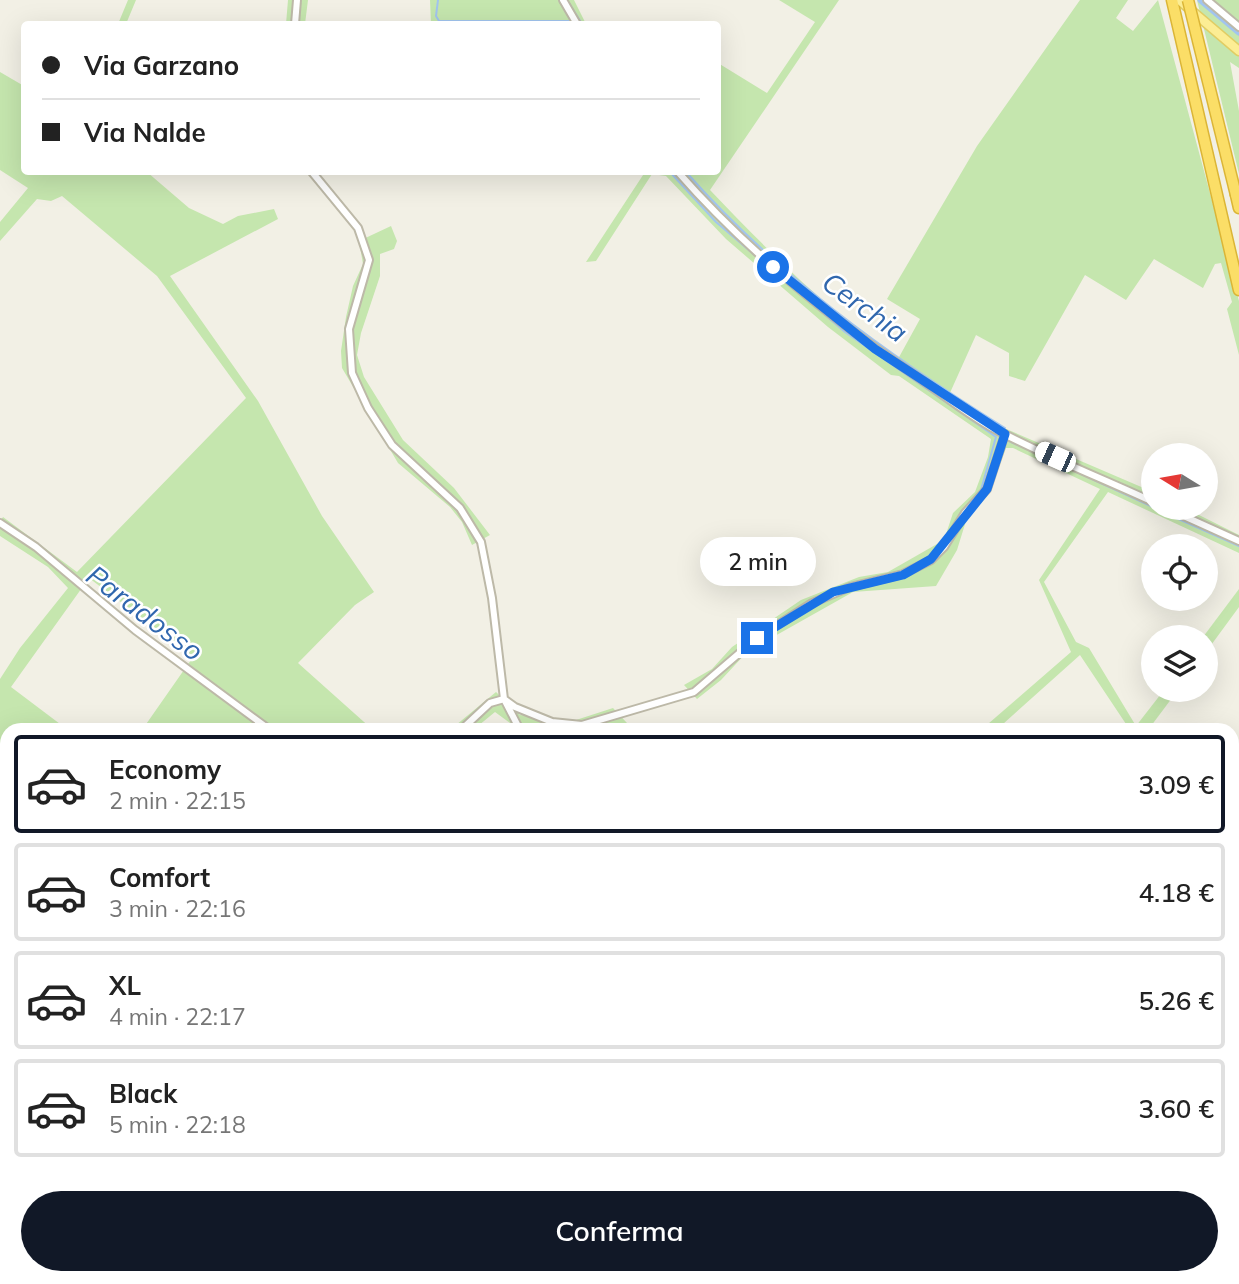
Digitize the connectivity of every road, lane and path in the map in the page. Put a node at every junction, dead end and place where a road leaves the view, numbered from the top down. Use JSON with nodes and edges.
{"nodes":[{"id":1,"x":298,"y":0,"type":"edge"},
{"id":2,"x":563,"y":0,"type":"edge"},
{"id":3,"x":1172,"y":0,"type":"edge"},
{"id":4,"x":1179,"y":0,"type":"edge"},
{"id":5,"x":1188,"y":0,"type":"edge"},
{"id":6,"x":1207,"y":0,"type":"edge"},
{"id":7,"x":295,"y":21,"type":"edge"},
{"id":8,"x":575,"y":21,"type":"edge"},
{"id":9,"x":1239,"y":27,"type":"edge"},
{"id":10,"x":1239,"y":51,"type":"edge"},
{"id":11,"x":314,"y":175,"type":"edge"},
{"id":12,"x":681,"y":175,"type":"edge"},
{"id":13,"x":1239,"y":208,"type":"edge"},
{"id":14,"x":1239,"y":290,"type":"edge"},
{"id":15,"x":1005,"y":434,"type":"junction"},
{"id":16,"x":1141,"y":496,"type":"edge"},
{"id":17,"x":1193,"y":520,"type":"edge"},
{"id":18,"x":0,"y":523,"type":"edge"},
{"id":19,"x":1239,"y":541,"type":"edge"},
{"id":20,"x":505,"y":699,"type":"junction"},
{"id":21,"x":261,"y":723,"type":"edge"},
{"id":22,"x":469,"y":723,"type":"edge"},
{"id":23,"x":517,"y":723,"type":"edge"},
{"id":24,"x":562,"y":723,"type":"edge"},
{"id":25,"x":589,"y":723,"type":"edge"}],
"edges":[{"from":1,"to":7,"type":"street"},
{"from":2,"to":8,"type":"street"},
{"from":3,"to":14,"type":"highway"},
{"from":4,"to":10,"type":"main road"},
{"from":5,"to":13,"type":"highway","bridge":true},
{"from":6,"to":9,"type":"street"},
{"from":11,"to":20,"type":"street"},
{"from":12,"to":15,"type":"street"},
{"from":15,"to":16,"type":"street"},
{"from":15,"to":25,"type":"street"},
{"from":17,"to":19,"type":"street"},
{"from":18,"to":21,"type":"street"},
{"from":20,"to":22,"type":"street"},
{"from":20,"to":23,"type":"street"},
{"from":20,"to":24,"type":"street"}]}
